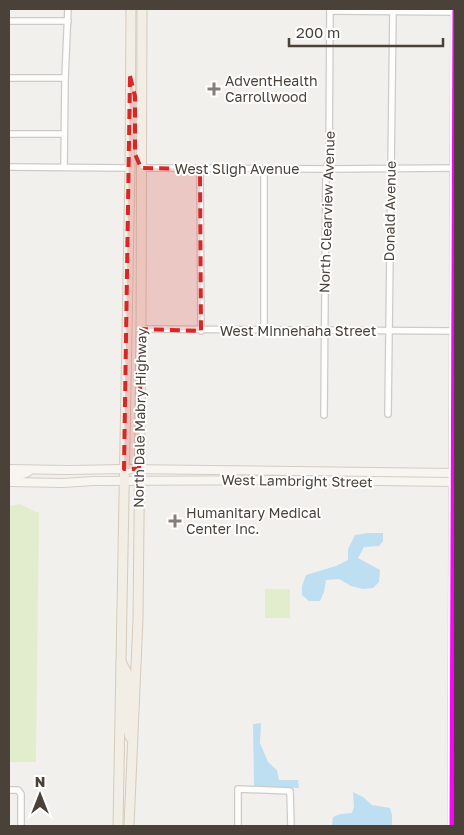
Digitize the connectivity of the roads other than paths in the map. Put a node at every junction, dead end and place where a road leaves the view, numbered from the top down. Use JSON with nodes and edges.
{"nodes":[{"id":1,"x":68,"y":9,"type":"edge"},
{"id":2,"x":131,"y":9,"type":"edge"},
{"id":3,"x":136,"y":9,"type":"edge"},
{"id":4,"x":142,"y":9,"type":"edge"},
{"id":5,"x":330,"y":10,"type":"edge"},
{"id":6,"x":393,"y":10,"type":"edge"},
{"id":7,"x":455,"y":10,"type":"edge"},
{"id":8,"x":455,"y":16,"type":"edge"},
{"id":9,"x":9,"y":21,"type":"edge"},
{"id":10,"x":68,"y":21,"type":"junction"},
{"id":11,"x":130,"y":76,"type":"junction"},
{"id":12,"x":9,"y":78,"type":"edge"},
{"id":13,"x":65,"y":78,"type":"junction"},
{"id":14,"x":141,"y":84,"type":"junction"},
{"id":15,"x":9,"y":134,"type":"edge"},
{"id":16,"x":64,"y":134,"type":"junction"},
{"id":17,"x":454,"y":165,"type":"edge"},
{"id":18,"x":9,"y":167,"type":"edge"},
{"id":19,"x":64,"y":167,"type":"junction"},
{"id":20,"x":391,"y":167,"type":"junction"},
{"id":21,"x":130,"y":168,"type":"junction"},
{"id":22,"x":141,"y":168,"type":"junction"},
{"id":23,"x":264,"y":169,"type":"junction"},
{"id":24,"x":326,"y":169,"type":"junction"},
{"id":25,"x":200,"y":170,"type":"junction"},
{"id":26,"x":140,"y":270,"type":"junction"},
{"id":27,"x":141,"y":329,"type":"junction"},
{"id":28,"x":264,"y":330,"type":"junction"},
{"id":29,"x":201,"y":331,"type":"junction"},
{"id":30,"x":324,"y":331,"type":"junction"},
{"id":31,"x":388,"y":331,"type":"junction"},
{"id":32,"x":455,"y":331,"type":"edge"},
{"id":33,"x":388,"y":414,"type":"dead end"},
{"id":34,"x":324,"y":415,"type":"dead end"},
{"id":35,"x":9,"y":469,"type":"edge"},
{"id":36,"x":124,"y":469,"type":"junction"},
{"id":37,"x":139,"y":469,"type":"junction"},
{"id":38,"x":32,"y":470,"type":"junction"},
{"id":39,"x":454,"y":473,"type":"edge"},
{"id":40,"x":9,"y":476,"type":"edge"},
{"id":41,"x":124,"y":481,"type":"junction"},
{"id":42,"x":139,"y":481,"type":"junction"},
{"id":43,"x":9,"y":482,"type":"edge"},
{"id":44,"x":454,"y":482,"type":"edge"},
{"id":45,"x":120,"y":629,"type":"junction"},
{"id":46,"x":454,"y":634,"type":"edge"},
{"id":47,"x":136,"y":659,"type":"junction"},
{"id":48,"x":121,"y":662,"type":"junction"},
{"id":49,"x":132,"y":744,"type":"junction"},
{"id":50,"x":453,"y":760,"type":"edge"},
{"id":51,"x":119,"y":776,"type":"junction"},
{"id":52,"x":9,"y":790,"type":"edge"},
{"id":53,"x":130,"y":799,"type":"junction"},
{"id":54,"x":21,"y":826,"type":"edge"},
{"id":55,"x":118,"y":826,"type":"edge"},
{"id":56,"x":129,"y":826,"type":"edge"},
{"id":57,"x":238,"y":826,"type":"edge"},
{"id":58,"x":291,"y":826,"type":"edge"},
{"id":59,"x":452,"y":826,"type":"edge"}],
"edges":[{"from":1,"to":10,"type":"street"},
{"from":2,"to":11,"type":"main road","name":"North Dale Mabry Highway"},
{"from":3,"to":14,"type":"main road"},
{"from":4,"to":14,"type":"main road","name":"North Dale Mabry Highway"},
{"from":5,"to":6,"type":"street"},
{"from":5,"to":24,"type":"street","name":"North Clearview Avenue"},
{"from":6,"to":7,"type":"street"},
{"from":6,"to":20,"type":"street","name":"Donald Avenue"},
{"from":7,"to":8,"type":"main road"},
{"from":8,"to":17,"type":"main road"},
{"from":9,"to":10,"type":"street"},
{"from":10,"to":13,"type":"street"},
{"from":11,"to":21,"type":"main road","name":"North Dale Mabry Highway"},
{"from":11,"to":22,"type":"main road"},
{"from":12,"to":13,"type":"street"},
{"from":13,"to":16,"type":"street"},
{"from":14,"to":22,"type":"main road","name":"North Dale Mabry Highway"},
{"from":15,"to":16,"type":"street"},
{"from":16,"to":19,"type":"street"},
{"from":17,"to":20,"type":"street","name":"West Sligh Avenue"},
{"from":17,"to":32,"type":"main road"},
{"from":18,"to":19,"type":"street"},
{"from":19,"to":21,"type":"street"},
{"from":20,"to":24,"type":"street","name":"West Sligh Avenue"},
{"from":20,"to":31,"type":"street","name":"Donald Avenue"},
{"from":21,"to":26,"type":"main road"},
{"from":21,"to":36,"type":"main road","name":"North Dale Mabry Highway"},
{"from":22,"to":25,"type":"street","name":"West Sligh Avenue"},
{"from":22,"to":26,"type":"main road","name":"North Dale Mabry Highway"},
{"from":23,"to":24,"type":"street","name":"West Sligh Avenue"},
{"from":23,"to":25,"type":"street","name":"West Sligh Avenue"},
{"from":23,"to":28,"type":"street"},
{"from":24,"to":30,"type":"street","name":"North Clearview Avenue"},
{"from":25,"to":29,"type":"street"},
{"from":26,"to":27,"type":"main road","name":"North Dale Mabry Highway"},
{"from":27,"to":29,"type":"street","name":"West Minnehaha Street"},
{"from":27,"to":37,"type":"main road","name":"North Dale Mabry Highway"},
{"from":28,"to":29,"type":"street","name":"West Minnehaha Street"},
{"from":28,"to":30,"type":"street","name":"West Minnehaha Street"},
{"from":30,"to":31,"type":"street","name":"West Minnehaha Street"},
{"from":30,"to":34,"type":"street","name":"North Clearview Avenue"},
{"from":31,"to":32,"type":"street","name":"West Minnehaha Street"},
{"from":31,"to":33,"type":"street","name":"Donald Avenue"},
{"from":32,"to":39,"type":"main road"},
{"from":35,"to":38,"type":"main road"},
{"from":36,"to":37,"type":"main road","name":"West Lambright Street"},
{"from":36,"to":38,"type":"main road","name":"West Lambright Street"},
{"from":36,"to":41,"type":"main road","name":"North Dale Mabry Highway"},
{"from":37,"to":39,"type":"main road","name":"West Lambright Street"},
{"from":37,"to":42,"type":"main road","name":"North Dale Mabry Highway"},
{"from":38,"to":40,"type":"main road"},
{"from":39,"to":44,"type":"main road"},
{"from":41,"to":42,"type":"main road","name":"West Lambright Street"},
{"from":41,"to":43,"type":"main road","name":"West Lambright Street"},
{"from":41,"to":45,"type":"main road","name":"North Dale Mabry Highway"},
{"from":42,"to":44,"type":"main road","name":"West Lambright Street"},
{"from":42,"to":47,"type":"main road","name":"North Dale Mabry Highway"},
{"from":44,"to":46,"type":"main road"},
{"from":45,"to":47,"type":"main road"},
{"from":45,"to":48,"type":"main road","name":"North Dale Mabry Highway"},
{"from":46,"to":50,"type":"main road"},
{"from":47,"to":49,"type":"main road","name":"North Dale Mabry Highway"},
{"from":48,"to":49,"type":"main road"},
{"from":48,"to":51,"type":"main road","name":"North Dale Mabry Highway"},
{"from":49,"to":53,"type":"main road","name":"North Dale Mabry Highway"},
{"from":50,"to":59,"type":"main road"},
{"from":51,"to":53,"type":"main road"},
{"from":51,"to":55,"type":"main road","name":"North Dale Mabry Highway"},
{"from":52,"to":54,"type":"street"},
{"from":53,"to":56,"type":"main road","name":"North Dale Mabry Highway"},
{"from":57,"to":58,"type":"street"}]}
